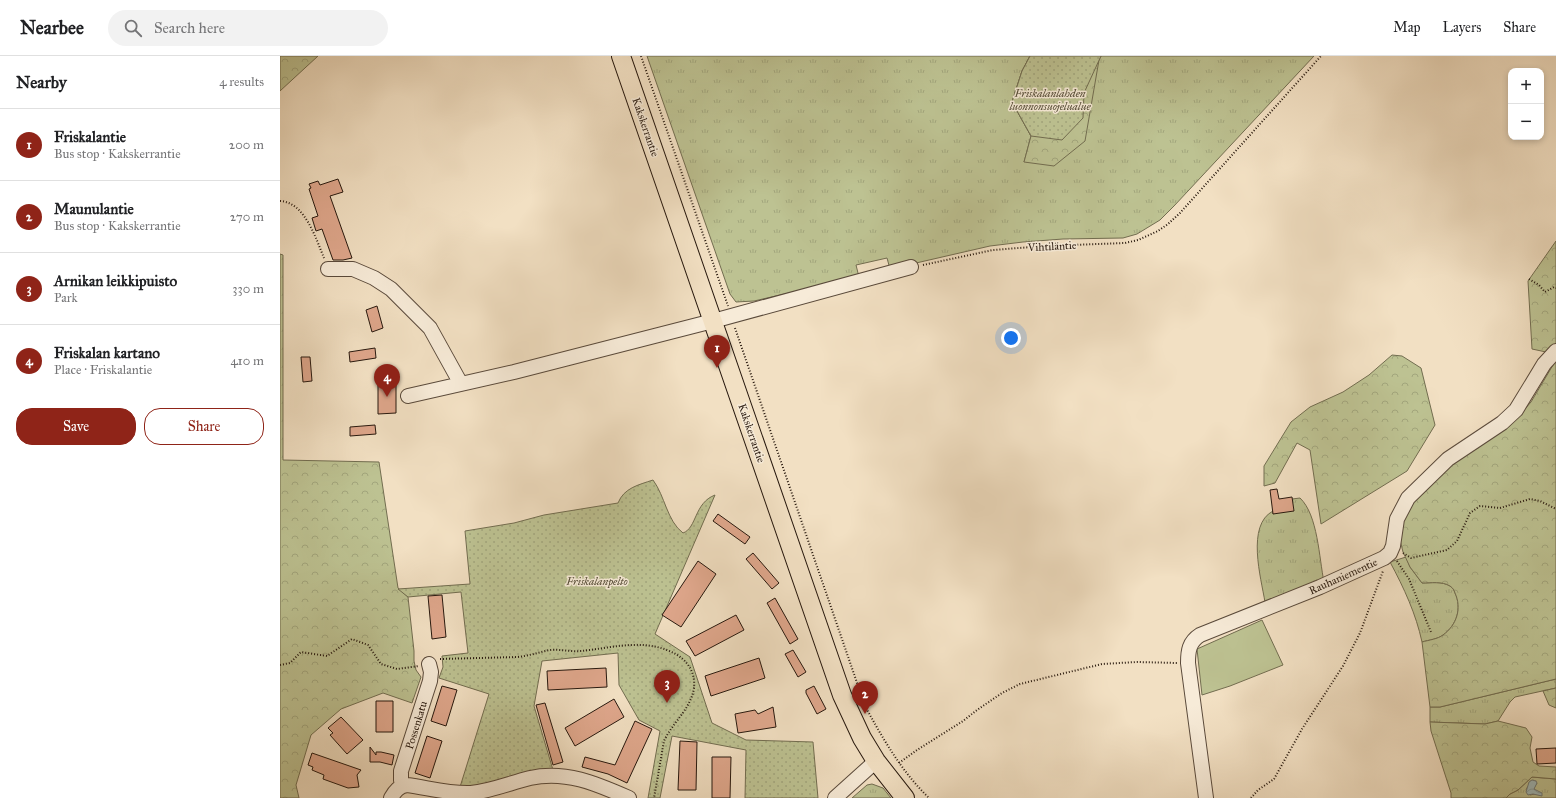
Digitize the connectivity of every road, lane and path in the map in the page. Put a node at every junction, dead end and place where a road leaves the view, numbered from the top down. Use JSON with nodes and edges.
{"nodes":[{"id":1,"x":621,"y":56,"type":"edge"},
{"id":2,"x":641,"y":56,"type":"edge"},
{"id":3,"x":1321,"y":56,"type":"edge"},
{"id":4,"x":280,"y":201,"type":"edge"},
{"id":5,"x":911,"y":267,"type":"joint"},
{"id":6,"x":328,"y":269,"type":"joint"},
{"id":7,"x":1529,"y":279,"type":"dead end"},
{"id":8,"x":1556,"y":288,"type":"edge"},
{"id":9,"x":731,"y":315,"type":"junction"},
{"id":10,"x":713,"y":321,"type":"junction"},
{"id":11,"x":1556,"y":351,"type":"edge"},
{"id":12,"x":461,"y":384,"type":"junction"},
{"id":13,"x":408,"y":396,"type":"dead end"},
{"id":14,"x":1556,"y":509,"type":"edge"},
{"id":15,"x":1389,"y":552,"type":"junction"},
{"id":16,"x":1431,"y":632,"type":"dead end"},
{"id":17,"x":429,"y":664,"type":"junction"},
{"id":18,"x":1188,"y":664,"type":"junction"},
{"id":19,"x":280,"y":665,"type":"edge"},
{"id":20,"x":876,"y":761,"type":"junction"},
{"id":21,"x":899,"y":763,"type":"junction"},
{"id":22,"x":402,"y":786,"type":"junction"},
{"id":23,"x":837,"y":797,"type":"edge"},
{"id":24,"x":391,"y":798,"type":"edge"},
{"id":25,"x":629,"y":798,"type":"edge"},
{"id":26,"x":654,"y":798,"type":"edge"},
{"id":27,"x":906,"y":798,"type":"edge"},
{"id":28,"x":929,"y":798,"type":"edge"},
{"id":29,"x":1206,"y":798,"type":"edge"},
{"id":30,"x":1251,"y":798,"type":"edge"}],
"edges":[{"from":1,"to":10,"type":"main road","name":"Kakskerrantie"},
{"from":2,"to":9,"type":"path"},
{"from":3,"to":5,"type":"path","name":"Vihtiläntie"},
{"from":4,"to":6,"type":"path"},
{"from":5,"to":9,"type":"street"},
{"from":6,"to":12,"type":"street"},
{"from":7,"to":8,"type":"path"},
{"from":9,"to":10,"type":"street"},
{"from":9,"to":21,"type":"path"},
{"from":10,"to":12,"type":"street"},
{"from":10,"to":20,"type":"main road","name":"Kakskerrantie"},
{"from":11,"to":15,"type":"street"},
{"from":12,"to":13,"type":"street"},
{"from":14,"to":15,"type":"path"},
{"from":15,"to":16,"type":"path"},
{"from":15,"to":18,"type":"street","name":"Rauhaniementie"},
{"from":15,"to":30,"type":"path"},
{"from":17,"to":19,"type":"path"},
{"from":17,"to":22,"type":"street","name":"Possenkatu"},
{"from":17,"to":26,"type":"path"},
{"from":18,"to":21,"type":"path"},
{"from":18,"to":29,"type":"street","name":"Rauhaniementie"},
{"from":20,"to":23,"type":"street"},
{"from":20,"to":27,"type":"main road","name":"Kakskerrantie"},
{"from":21,"to":28,"type":"path"},
{"from":22,"to":24,"type":"street"},
{"from":22,"to":25,"type":"street"}]}
